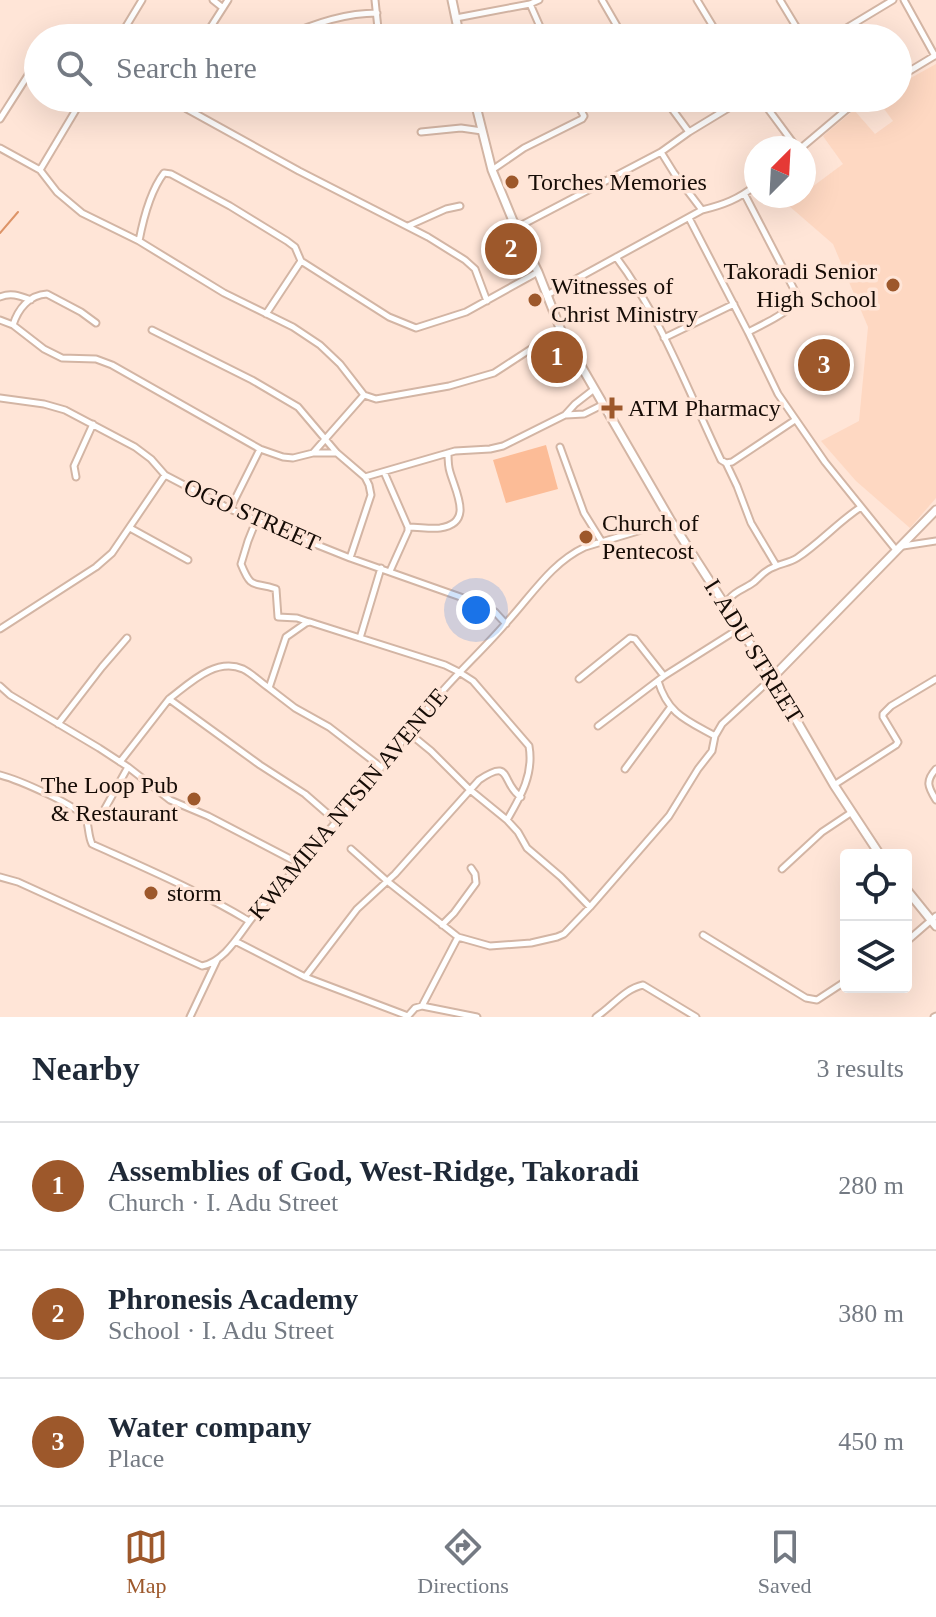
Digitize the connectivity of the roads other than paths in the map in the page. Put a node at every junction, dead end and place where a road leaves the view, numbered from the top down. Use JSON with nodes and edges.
{"nodes":[{"id":1,"x":142,"y":0,"type":"edge"},
{"id":2,"x":213,"y":0,"type":"edge"},
{"id":3,"x":228,"y":0,"type":"edge"},
{"id":4,"x":375,"y":0,"type":"edge"},
{"id":5,"x":452,"y":0,"type":"edge"},
{"id":6,"x":539,"y":0,"type":"edge"},
{"id":7,"x":602,"y":0,"type":"edge"},
{"id":8,"x":697,"y":0,"type":"edge"},
{"id":9,"x":893,"y":0,"type":"edge"},
{"id":10,"x":904,"y":0,"type":"edge"},
{"id":11,"x":783,"y":1,"type":"edge"},
{"id":12,"x":530,"y":4,"type":"junction"},
{"id":13,"x":223,"y":8,"type":"junction"},
{"id":14,"x":377,"y":13,"type":"junction"},
{"id":15,"x":455,"y":18,"type":"junction"},
{"id":16,"x":127,"y":24,"type":"edge"},
{"id":17,"x":213,"y":24,"type":"edge"},
{"id":18,"x":318,"y":24,"type":"edge"},
{"id":19,"x":378,"y":24,"type":"edge"},
{"id":20,"x":456,"y":24,"type":"edge"},
{"id":21,"x":539,"y":24,"type":"edge"},
{"id":22,"x":616,"y":24,"type":"edge"},
{"id":23,"x":712,"y":24,"type":"edge"},
{"id":24,"x":795,"y":24,"type":"edge"},
{"id":25,"x":853,"y":24,"type":"edge"},
{"id":26,"x":936,"y":55,"type":"edge"},
{"id":27,"x":912,"y":70,"type":"edge"},
{"id":28,"x":24,"y":81,"type":"edge"},
{"id":29,"x":75,"y":112,"type":"edge"},
{"id":30,"x":192,"y":112,"type":"edge"},
{"id":31,"x":477,"y":112,"type":"edge"},
{"id":32,"x":582,"y":112,"type":"edge"},
{"id":33,"x":674,"y":112,"type":"edge"},
{"id":34,"x":722,"y":112,"type":"edge"},
{"id":35,"x":771,"y":112,"type":"edge"},
{"id":36,"x":844,"y":112,"type":"edge"},
{"id":37,"x":0,"y":119,"type":"edge"},
{"id":38,"x":482,"y":131,"type":"junction"},
{"id":39,"x":421,"y":132,"type":"dead end"},
{"id":40,"x":689,"y":132,"type":"junction"},
{"id":41,"x":790,"y":136,"type":"edge"},
{"id":42,"x":814,"y":136,"type":"edge"},
{"id":43,"x":0,"y":148,"type":"edge"},
{"id":44,"x":661,"y":152,"type":"junction"},
{"id":45,"x":40,"y":170,"type":"junction"},
{"id":46,"x":492,"y":170,"type":"junction"},
{"id":47,"x":744,"y":195,"type":"edge"},
{"id":48,"x":460,"y":206,"type":"dead end"},
{"id":49,"x":752,"y":208,"type":"edge"},
{"id":50,"x":702,"y":210,"type":"junction"},
{"id":51,"x":689,"y":218,"type":"junction"},
{"id":52,"x":407,"y":227,"type":"junction"},
{"id":53,"x":516,"y":228,"type":"junction"},
{"id":54,"x":139,"y":241,"type":"junction"},
{"id":55,"x":616,"y":257,"type":"junction"},
{"id":56,"x":301,"y":261,"type":"junction"},
{"id":57,"x":538,"y":272,"type":"junction"},
{"id":58,"x":547,"y":295,"type":"junction"},
{"id":59,"x":0,"y":297,"type":"edge"},
{"id":60,"x":31,"y":300,"type":"junction"},
{"id":61,"x":487,"y":301,"type":"junction"},
{"id":62,"x":734,"y":304,"type":"junction"},
{"id":63,"x":266,"y":314,"type":"junction"},
{"id":64,"x":0,"y":320,"type":"edge"},
{"id":65,"x":96,"y":323,"type":"dead end"},
{"id":66,"x":13,"y":325,"type":"junction"},
{"id":67,"x":152,"y":330,"type":"dead end"},
{"id":68,"x":748,"y":332,"type":"junction"},
{"id":69,"x":562,"y":333,"type":"junction"},
{"id":70,"x":664,"y":338,"type":"junction"},
{"id":71,"x":593,"y":390,"type":"junction"},
{"id":72,"x":364,"y":395,"type":"junction"},
{"id":73,"x":0,"y":398,"type":"edge"},
{"id":74,"x":602,"y":405,"type":"junction"},
{"id":75,"x":565,"y":415,"type":"junction"},
{"id":76,"x":795,"y":420,"type":"junction"},
{"id":77,"x":93,"y":424,"type":"junction"},
{"id":78,"x":326,"y":438,"type":"junction"},
{"id":79,"x":560,"y":447,"type":"dead end"},
{"id":80,"x":260,"y":449,"type":"junction"},
{"id":81,"x":313,"y":453,"type":"junction"},
{"id":82,"x":337,"y":453,"type":"junction"},
{"id":83,"x":448,"y":453,"type":"junction"},
{"id":84,"x":726,"y":463,"type":"junction"},
{"id":85,"x":384,"y":472,"type":"junction"},
{"id":86,"x":165,"y":475,"type":"junction"},
{"id":87,"x":76,"y":477,"type":"dead end"},
{"id":88,"x":365,"y":477,"type":"junction"},
{"id":89,"x":861,"y":507,"type":"junction"},
{"id":90,"x":230,"y":509,"type":"junction"},
{"id":91,"x":936,"y":510,"type":"edge"},
{"id":92,"x":257,"y":521,"type":"junction"},
{"id":93,"x":671,"y":521,"type":"junction"},
{"id":94,"x":408,"y":527,"type":"junction"},
{"id":95,"x":130,"y":528,"type":"junction"},
{"id":96,"x":936,"y":541,"type":"edge"},
{"id":97,"x":602,"y":542,"type":"junction"},
{"id":98,"x":899,"y":549,"type":"junction"},
{"id":99,"x":350,"y":558,"type":"junction"},
{"id":100,"x":188,"y":560,"type":"dead end"},
{"id":101,"x":776,"y":565,"type":"junction"},
{"id":102,"x":381,"y":568,"type":"junction"},
{"id":103,"x":390,"y":571,"type":"junction"},
{"id":104,"x":730,"y":611,"type":"junction"},
{"id":105,"x":310,"y":622,"type":"junction"},
{"id":106,"x":506,"y":624,"type":"junction"},
{"id":107,"x":740,"y":628,"type":"junction"},
{"id":108,"x":0,"y":629,"type":"edge"},
{"id":109,"x":127,"y":638,"type":"dead end"},
{"id":110,"x":360,"y":638,"type":"junction"},
{"id":111,"x":459,"y":672,"type":"junction"},
{"id":112,"x":661,"y":678,"type":"junction"},
{"id":113,"x":772,"y":678,"type":"junction"},
{"id":114,"x":579,"y":679,"type":"dead end"},
{"id":115,"x":936,"y":679,"type":"edge"},
{"id":116,"x":0,"y":686,"type":"edge"},
{"id":117,"x":269,"y":688,"type":"junction"},
{"id":118,"x":169,"y":699,"type":"junction"},
{"id":119,"x":670,"y":708,"type":"junction"},
{"id":120,"x":58,"y":724,"type":"junction"},
{"id":121,"x":598,"y":726,"type":"dead end"},
{"id":122,"x":409,"y":733,"type":"junction"},
{"id":123,"x":715,"y":736,"type":"junction"},
{"id":124,"x":120,"y":762,"type":"junction"},
{"id":125,"x":128,"y":767,"type":"junction"},
{"id":126,"x":381,"y":767,"type":"junction"},
{"id":127,"x":625,"y":769,"type":"dead end"},
{"id":128,"x":936,"y":769,"type":"edge"},
{"id":129,"x":0,"y":775,"type":"edge"},
{"id":130,"x":834,"y":785,"type":"junction"},
{"id":131,"x":469,"y":789,"type":"junction"},
{"id":132,"x":521,"y":797,"type":"junction"},
{"id":133,"x":936,"y":800,"type":"edge"},
{"id":134,"x":852,"y":812,"type":"junction"},
{"id":135,"x":86,"y":819,"type":"junction"},
{"id":136,"x":507,"y":820,"type":"junction"},
{"id":137,"x":336,"y":821,"type":"junction"},
{"id":138,"x":351,"y":849,"type":"dead end"},
{"id":139,"x":876,"y":849,"type":"edge"},
{"id":140,"x":300,"y":864,"type":"junction"},
{"id":141,"x":471,"y":868,"type":"dead end"},
{"id":142,"x":782,"y":869,"type":"dead end"},
{"id":143,"x":0,"y":877,"type":"edge"},
{"id":144,"x":387,"y":881,"type":"junction"},
{"id":145,"x":912,"y":896,"type":"edge"},
{"id":146,"x":590,"y":907,"type":"junction"},
{"id":147,"x":249,"y":921,"type":"junction"},
{"id":148,"x":934,"y":921,"type":"edge"},
{"id":149,"x":442,"y":925,"type":"junction"},
{"id":150,"x":703,"y":935,"type":"dead end"},
{"id":151,"x":458,"y":937,"type":"junction"},
{"id":152,"x":912,"y":938,"type":"edge"},
{"id":153,"x":235,"y":941,"type":"junction"},
{"id":154,"x":218,"y":958,"type":"junction"},
{"id":155,"x":305,"y":977,"type":"junction"},
{"id":156,"x":840,"y":985,"type":"edge"},
{"id":157,"x":422,"y":1006,"type":"junction"},
{"id":158,"x":408,"y":1016,"type":"edge"},
{"id":159,"x":190,"y":1017,"type":"edge"},
{"id":160,"x":477,"y":1017,"type":"edge"},
{"id":161,"x":598,"y":1017,"type":"edge"},
{"id":162,"x":696,"y":1017,"type":"edge"}],
"edges":[{"from":1,"to":16,"type":"street"},
{"from":2,"to":13,"type":"street"},
{"from":3,"to":13,"type":"street"},
{"from":4,"to":14,"type":"street"},
{"from":5,"to":15,"type":"street"},
{"from":6,"to":12,"type":"street"},
{"from":7,"to":22,"type":"street"},
{"from":8,"to":23,"type":"street"},
{"from":9,"to":25,"type":"street"},
{"from":10,"to":26,"type":"street"},
{"from":11,"to":24,"type":"street"},
{"from":12,"to":15,"type":"street"},
{"from":12,"to":21,"type":"street"},
{"from":13,"to":17,"type":"street"},
{"from":14,"to":18,"type":"street"},
{"from":14,"to":19,"type":"street"},
{"from":15,"to":20,"type":"street"},
{"from":26,"to":27,"type":"street"},
{"from":28,"to":37,"type":"street"},
{"from":29,"to":45,"type":"street"},
{"from":30,"to":52,"type":"street"},
{"from":31,"to":38,"type":"street","name":"I. ADU STREET"},
{"from":32,"to":46,"type":"street"},
{"from":33,"to":40,"type":"street"},
{"from":34,"to":40,"type":"street"},
{"from":35,"to":41,"type":"street"},
{"from":36,"to":42,"type":"street"},
{"from":38,"to":39,"type":"street"},
{"from":38,"to":46,"type":"street","name":"I. ADU STREET"},
{"from":40,"to":44,"type":"street"},
{"from":43,"to":45,"type":"street"},
{"from":44,"to":50,"type":"street"},
{"from":44,"to":53,"type":"street"},
{"from":45,"to":54,"type":"street"},
{"from":46,"to":53,"type":"street","name":"I. ADU STREET"},
{"from":47,"to":50,"type":"street"},
{"from":48,"to":52,"type":"street"},
{"from":49,"to":68,"type":"street"},
{"from":50,"to":51,"type":"street"},
{"from":51,"to":55,"type":"street"},
{"from":51,"to":62,"type":"street"},
{"from":52,"to":61,"type":"street"},
{"from":53,"to":57,"type":"street","name":"I. ADU STREET"},
{"from":54,"to":56,"type":"street"},
{"from":54,"to":63,"type":"street"},
{"from":55,"to":58,"type":"street"},
{"from":55,"to":70,"type":"street"},
{"from":56,"to":61,"type":"street"},
{"from":56,"to":63,"type":"street"},
{"from":57,"to":58,"type":"street","name":"I. ADU STREET"},
{"from":57,"to":61,"type":"street"},
{"from":58,"to":69,"type":"street","name":"I. ADU STREET"},
{"from":59,"to":60,"type":"street"},
{"from":60,"to":65,"type":"street"},
{"from":60,"to":66,"type":"street"},
{"from":62,"to":68,"type":"street"},
{"from":62,"to":70,"type":"street"},
{"from":63,"to":72,"type":"street"},
{"from":64,"to":66,"type":"street"},
{"from":66,"to":80,"type":"street"},
{"from":67,"to":78,"type":"street"},
{"from":68,"to":76,"type":"street"},
{"from":69,"to":71,"type":"street","name":"I. ADU STREET"},
{"from":69,"to":72,"type":"street"},
{"from":70,"to":84,"type":"street"},
{"from":71,"to":74,"type":"street","name":"I. ADU STREET"},
{"from":71,"to":75,"type":"street"},
{"from":72,"to":78,"type":"street"},
{"from":73,"to":77,"type":"street"},
{"from":74,"to":75,"type":"street"},
{"from":74,"to":93,"type":"street","name":"I. ADU STREET"},
{"from":75,"to":83,"type":"street"},
{"from":76,"to":84,"type":"street"},
{"from":76,"to":89,"type":"street"},
{"from":77,"to":86,"type":"street"},
{"from":77,"to":87,"type":"street"},
{"from":78,"to":81,"type":"street"},
{"from":78,"to":82,"type":"street"},
{"from":79,"to":97,"type":"street"},
{"from":80,"to":81,"type":"street"},
{"from":80,"to":90,"type":"street"},
{"from":81,"to":82,"type":"street"},
{"from":82,"to":88,"type":"street"},
{"from":83,"to":85,"type":"street"},
{"from":83,"to":94,"type":"street"},
{"from":84,"to":101,"type":"street"},
{"from":85,"to":88,"type":"street"},
{"from":85,"to":94,"type":"street"},
{"from":86,"to":90,"type":"street","name":"OGO STREET"},
{"from":86,"to":95,"type":"street","name":"OGO STREET"},
{"from":88,"to":99,"type":"street"},
{"from":89,"to":98,"type":"street"},
{"from":89,"to":101,"type":"street"},
{"from":90,"to":92,"type":"street","name":"OGO STREET"},
{"from":91,"to":98,"type":"street"},
{"from":92,"to":99,"type":"street","name":"OGO STREET"},
{"from":92,"to":105,"type":"street"},
{"from":93,"to":97,"type":"street","name":"KWAMINA NTSIN AVENUE"},
{"from":93,"to":104,"type":"street","name":"I. ADU STREET"},
{"from":94,"to":103,"type":"street"},
{"from":95,"to":100,"type":"street"},
{"from":95,"to":108,"type":"street","name":"OGO STREET"},
{"from":96,"to":98,"type":"street"},
{"from":97,"to":106,"type":"street","name":"KWAMINA NTSIN AVENUE"},
{"from":98,"to":113,"type":"street"},
{"from":99,"to":102,"type":"street","name":"OGO STREET"},
{"from":101,"to":104,"type":"street"},
{"from":102,"to":103,"type":"street","name":"OGO STREET"},
{"from":102,"to":110,"type":"street"},
{"from":103,"to":106,"type":"street","name":"OGO STREET"},
{"from":104,"to":107,"type":"street","name":"I. ADU STREET"},
{"from":105,"to":110,"type":"street"},
{"from":105,"to":117,"type":"street"},
{"from":106,"to":111,"type":"street","name":"KWAMINA NTSIN AVENUE"},
{"from":107,"to":112,"type":"street"},
{"from":107,"to":113,"type":"street","name":"I. ADU STREET"},
{"from":109,"to":120,"type":"street"},
{"from":110,"to":111,"type":"street"},
{"from":111,"to":122,"type":"street","name":"KWAMINA NTSIN AVENUE"},
{"from":111,"to":132,"type":"street"},
{"from":112,"to":114,"type":"street"},
{"from":112,"to":119,"type":"street"},
{"from":112,"to":121,"type":"street"},
{"from":113,"to":123,"type":"street"},
{"from":113,"to":130,"type":"street","name":"I. ADU STREET"},
{"from":115,"to":130,"type":"street"},
{"from":116,"to":120,"type":"street"},
{"from":117,"to":118,"type":"street"},
{"from":117,"to":126,"type":"street"},
{"from":118,"to":124,"type":"street"},
{"from":118,"to":137,"type":"street"},
{"from":119,"to":123,"type":"street"},
{"from":119,"to":127,"type":"street"},
{"from":120,"to":124,"type":"street"},
{"from":122,"to":126,"type":"street","name":"KWAMINA NTSIN AVENUE"},
{"from":122,"to":131,"type":"street"},
{"from":123,"to":146,"type":"street"},
{"from":124,"to":125,"type":"street"},
{"from":125,"to":135,"type":"street"},
{"from":125,"to":140,"type":"street"},
{"from":126,"to":137,"type":"street","name":"KWAMINA NTSIN AVENUE"},
{"from":128,"to":133,"type":"street"},
{"from":129,"to":135,"type":"street"},
{"from":130,"to":134,"type":"street","name":"I. ADU STREET"},
{"from":131,"to":132,"type":"street"},
{"from":131,"to":136,"type":"street"},
{"from":131,"to":144,"type":"street"},
{"from":132,"to":136,"type":"street"},
{"from":134,"to":139,"type":"street","name":"I. ADU STREET"},
{"from":134,"to":142,"type":"street"},
{"from":135,"to":147,"type":"street"},
{"from":136,"to":146,"type":"street"},
{"from":137,"to":140,"type":"street","name":"KWAMINA NTSIN AVENUE"},
{"from":138,"to":144,"type":"street"},
{"from":140,"to":147,"type":"street","name":"KWAMINA NTSIN AVENUE"},
{"from":141,"to":149,"type":"street"},
{"from":143,"to":154,"type":"street"},
{"from":144,"to":149,"type":"street"},
{"from":144,"to":155,"type":"street"},
{"from":145,"to":148,"type":"street"},
{"from":146,"to":151,"type":"street"},
{"from":147,"to":153,"type":"street","name":"KWAMINA NTSIN AVENUE"},
{"from":148,"to":152,"type":"street"},
{"from":149,"to":151,"type":"street"},
{"from":150,"to":156,"type":"street"},
{"from":151,"to":157,"type":"street"},
{"from":153,"to":154,"type":"street","name":"KWAMINA NTSIN AVENUE"},
{"from":153,"to":155,"type":"street"},
{"from":154,"to":159,"type":"street","name":"KWAMINA NTSIN AVENUE"},
{"from":155,"to":158,"type":"street"},
{"from":157,"to":158,"type":"street"},
{"from":157,"to":160,"type":"street"},
{"from":161,"to":162,"type":"street"}]}
